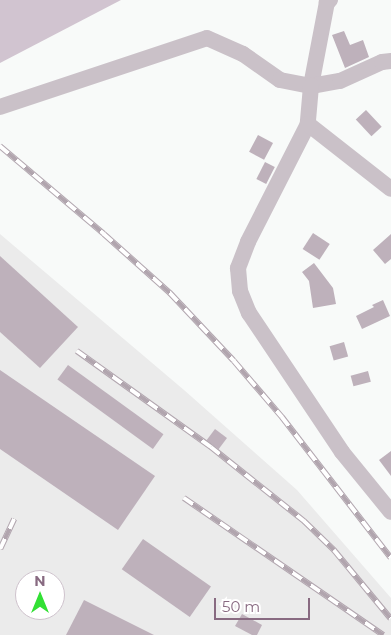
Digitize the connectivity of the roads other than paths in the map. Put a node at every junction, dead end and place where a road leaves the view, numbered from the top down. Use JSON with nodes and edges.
{"nodes":[{"id":1,"x":328,"y":1,"type":"edge"},
{"id":2,"x":391,"y":61,"type":"edge"},
{"id":3,"x":311,"y":86,"type":"junction"},
{"id":4,"x":0,"y":107,"type":"edge"},
{"id":5,"x":308,"y":124,"type":"junction"},
{"id":6,"x":391,"y":189,"type":"edge"},
{"id":7,"x":391,"y":512,"type":"edge"}],
"edges":[{"from":1,"to":3,"type":"street"},
{"from":2,"to":3,"type":"street"},
{"from":3,"to":4,"type":"street"},
{"from":3,"to":5,"type":"street"},
{"from":5,"to":6,"type":"street"},
{"from":5,"to":7,"type":"street"}]}
